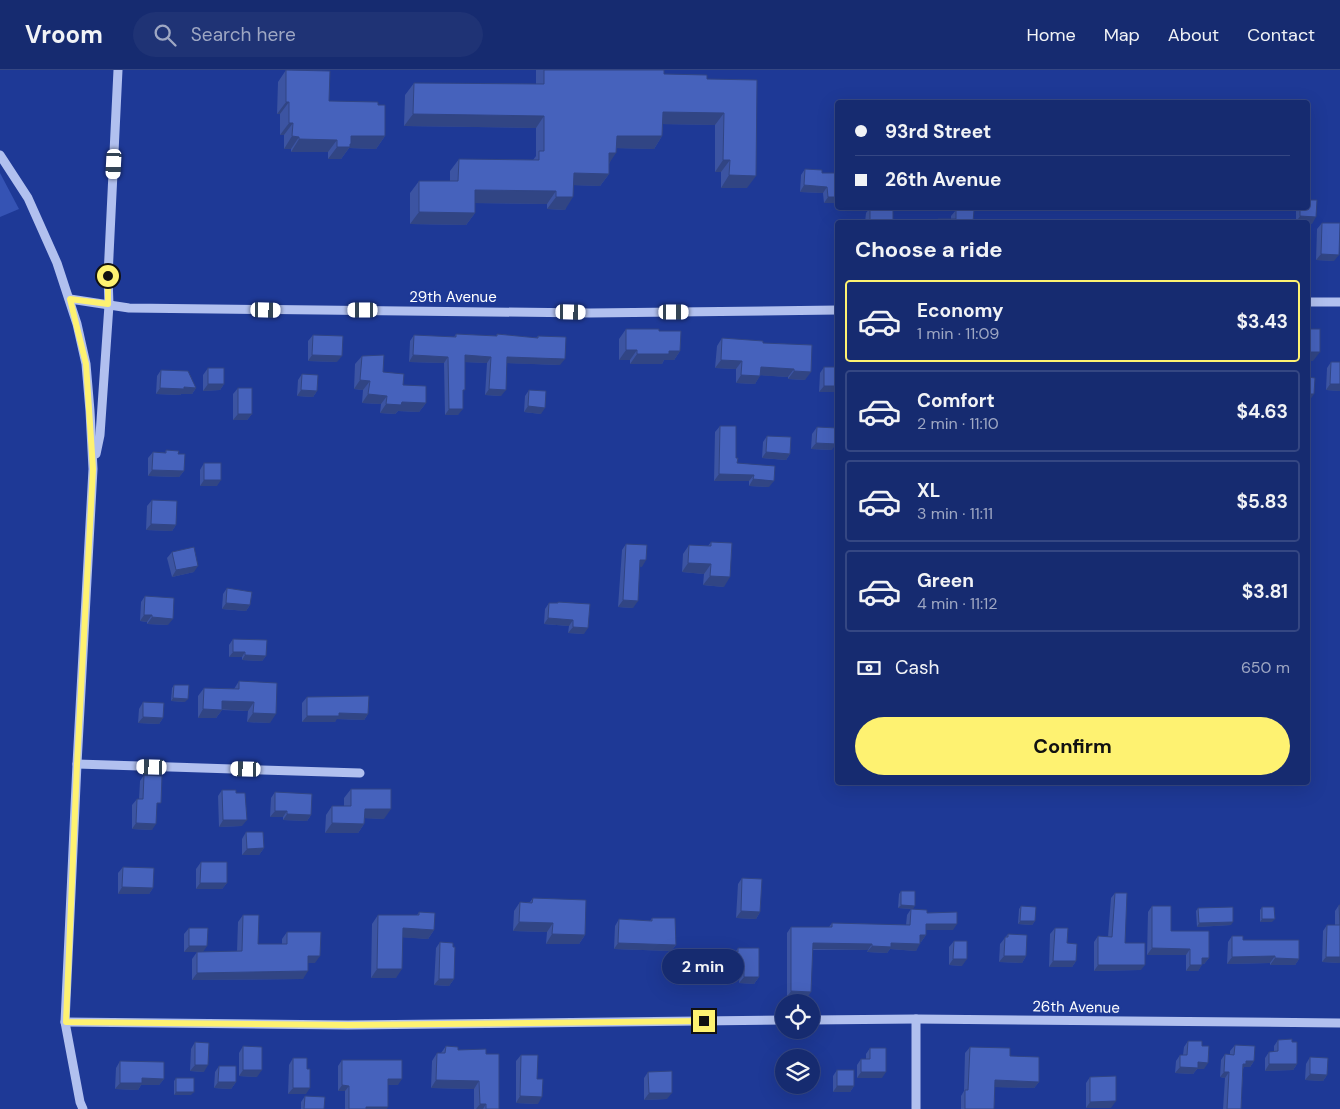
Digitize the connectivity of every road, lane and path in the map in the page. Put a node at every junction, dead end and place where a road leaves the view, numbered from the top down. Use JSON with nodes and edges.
{"nodes":[{"id":1,"x":118,"y":70,"type":"edge"},
{"id":2,"x":0,"y":155,"type":"edge"},
{"id":3,"x":70,"y":299,"type":"junction"},
{"id":4,"x":1310,"y":302,"type":"edge"},
{"id":5,"x":1340,"y":302,"type":"edge"},
{"id":6,"x":108,"y":304,"type":"junction"},
{"id":7,"x":835,"y":310,"type":"edge"},
{"id":8,"x":93,"y":469,"type":"junction"},
{"id":9,"x":77,"y":764,"type":"junction"},
{"id":10,"x":360,"y":772,"type":"dead end"},
{"id":11,"x":916,"y":1019,"type":"junction"},
{"id":12,"x":775,"y":1020,"type":"edge"},
{"id":13,"x":820,"y":1020,"type":"edge"},
{"id":14,"x":66,"y":1022,"type":"junction"},
{"id":15,"x":1340,"y":1023,"type":"edge"},
{"id":16,"x":83,"y":1109,"type":"edge"},
{"id":17,"x":916,"y":1109,"type":"edge"}],
"edges":[{"from":1,"to":6,"type":"street"},
{"from":2,"to":3,"type":"street"},
{"from":3,"to":6,"type":"street","name":"29th Avenue"},
{"from":3,"to":8,"type":"street"},
{"from":4,"to":5,"type":"street"},
{"from":6,"to":7,"type":"street","name":"29th Avenue"},
{"from":6,"to":8,"type":"street"},
{"from":8,"to":9,"type":"street"},
{"from":9,"to":10,"type":"street"},
{"from":9,"to":14,"type":"street"},
{"from":11,"to":13,"type":"street","name":"26th Avenue"},
{"from":11,"to":15,"type":"street","name":"26th Avenue"},
{"from":11,"to":17,"type":"street"},
{"from":12,"to":14,"type":"street"},
{"from":14,"to":16,"type":"street"}]}
